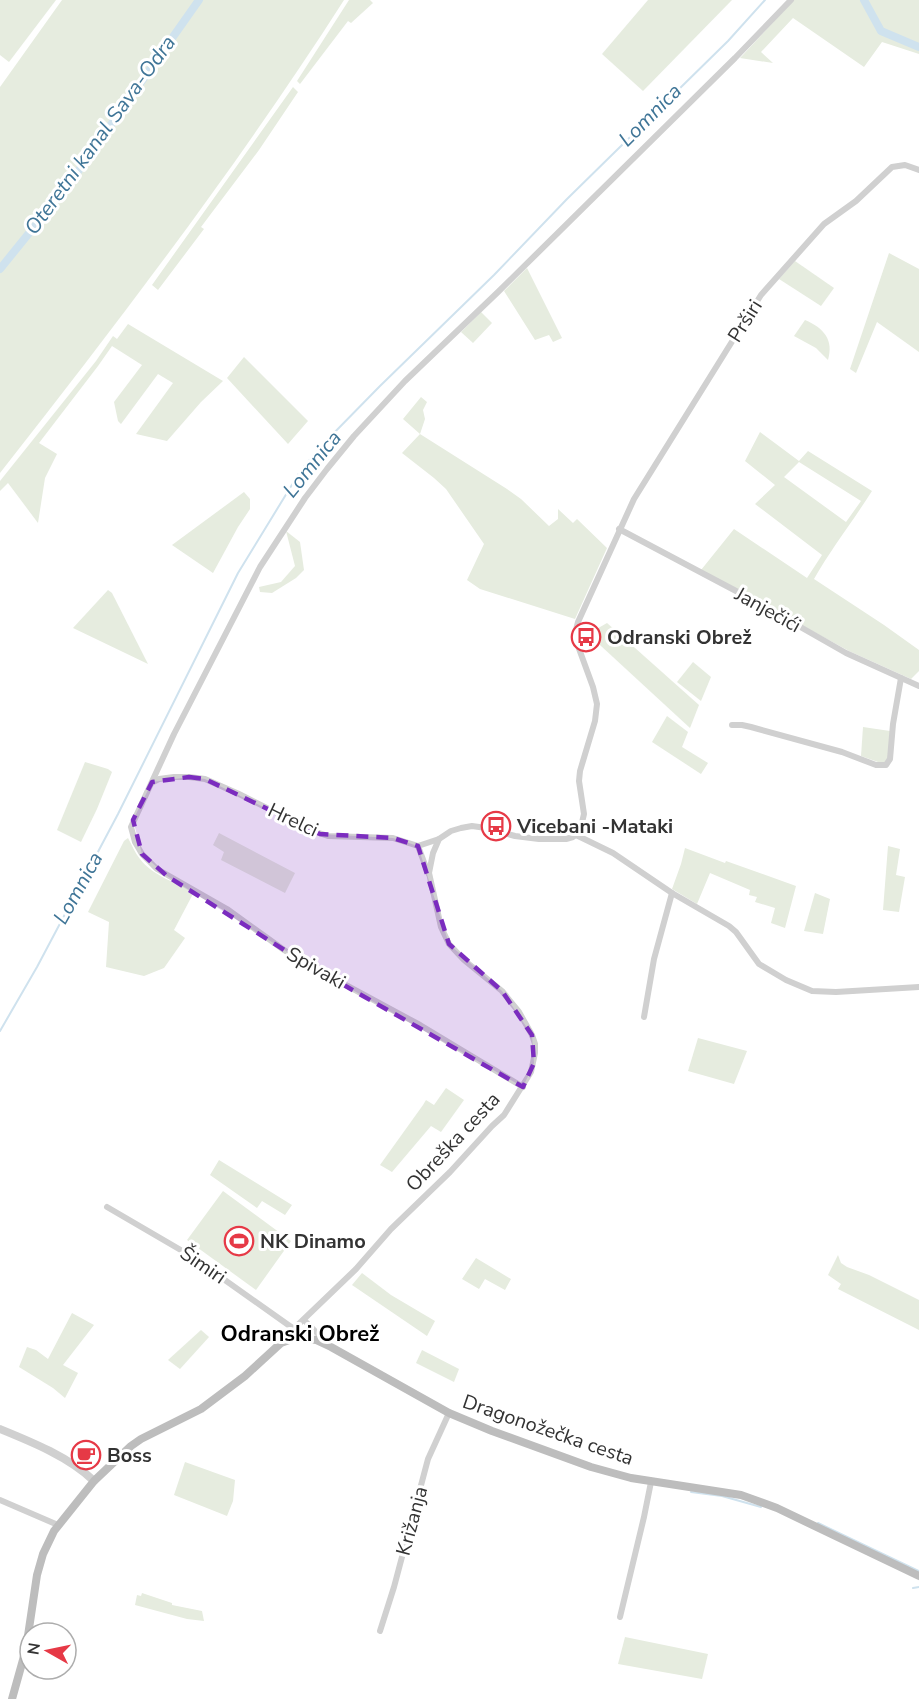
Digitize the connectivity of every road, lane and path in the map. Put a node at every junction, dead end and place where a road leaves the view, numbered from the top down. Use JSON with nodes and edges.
{"nodes":[{"id":1,"x":791,"y":0,"type":"edge"},
{"id":2,"x":919,"y":170,"type":"edge"},
{"id":3,"x":619,"y":529,"type":"junction"},
{"id":4,"x":901,"y":678,"type":"junction"},
{"id":5,"x":919,"y":686,"type":"edge"},
{"id":6,"x":732,"y":725,"type":"dead end"},
{"id":7,"x":152,"y":782,"type":"junction"},
{"id":8,"x":576,"y":835,"type":"junction"},
{"id":9,"x":439,"y":840,"type":"junction"},
{"id":10,"x":418,"y":846,"type":"junction"},
{"id":11,"x":429,"y":873,"type":"junction"},
{"id":12,"x":672,"y":893,"type":"junction"},
{"id":13,"x":919,"y":987,"type":"edge"},
{"id":14,"x":644,"y":1017,"type":"dead end"},
{"id":15,"x":523,"y":1087,"type":"junction"},
{"id":16,"x":107,"y":1207,"type":"dead end"},
{"id":17,"x":304,"y":1320,"type":"junction"},
{"id":18,"x":294,"y":1329,"type":"junction"},
{"id":19,"x":276,"y":1346,"type":"junction"},
{"id":20,"x":331,"y":1347,"type":"junction"},
{"id":21,"x":449,"y":1413,"type":"junction"},
{"id":22,"x":0,"y":1429,"type":"edge"},
{"id":23,"x":94,"y":1481,"type":"junction"},
{"id":24,"x":651,"y":1482,"type":"junction"},
{"id":25,"x":0,"y":1500,"type":"edge"},
{"id":26,"x":58,"y":1526,"type":"junction"},
{"id":27,"x":919,"y":1576,"type":"edge"},
{"id":28,"x":620,"y":1617,"type":"dead end"},
{"id":29,"x":380,"y":1631,"type":"dead end"},
{"id":30,"x":12,"y":1699,"type":"edge"}],
"edges":[{"from":1,"to":7,"type":"street"},
{"from":2,"to":3,"type":"street","name":"Prširi"},
{"from":3,"to":4,"type":"street","name":"Janječići"},
{"from":3,"to":8,"type":"street"},
{"from":4,"to":5,"type":"street","name":"Janječići"},
{"from":4,"to":6,"type":"street"},
{"from":7,"to":10,"type":"street","name":"Hrelci"},
{"from":7,"to":15,"type":"street","name":"Spivaki"},
{"from":8,"to":9,"type":"street"},
{"from":8,"to":12,"type":"street"},
{"from":9,"to":10,"type":"street"},
{"from":9,"to":11,"type":"street","name":"Obreška cesta"},
{"from":10,"to":11,"type":"street"},
{"from":11,"to":15,"type":"street","name":"Obreška cesta"},
{"from":12,"to":13,"type":"street"},
{"from":12,"to":14,"type":"street"},
{"from":15,"to":17,"type":"street","name":"Obreška cesta"},
{"from":16,"to":18,"type":"street","name":"Šimiri"},
{"from":17,"to":18,"type":"street","name":"Obreška cesta"},
{"from":17,"to":20,"type":"street"},
{"from":18,"to":19,"type":"street","name":"Obreška cesta"},
{"from":19,"to":20,"type":"main road","name":"Dragonožečka cesta"},
{"from":19,"to":23,"type":"main road","name":"Obreška cesta"},
{"from":20,"to":21,"type":"main road","name":"Dragonožečka cesta"},
{"from":21,"to":24,"type":"main road","name":"Dragonožečka cesta"},
{"from":21,"to":29,"type":"street","name":"Križanja"},
{"from":22,"to":23,"type":"street"},
{"from":23,"to":26,"type":"main road","name":"Obreška cesta"},
{"from":24,"to":27,"type":"main road","name":"Dragonožečka cesta"},
{"from":24,"to":28,"type":"street"},
{"from":25,"to":26,"type":"street"},
{"from":26,"to":30,"type":"main road","name":"Obreška cesta"}]}
